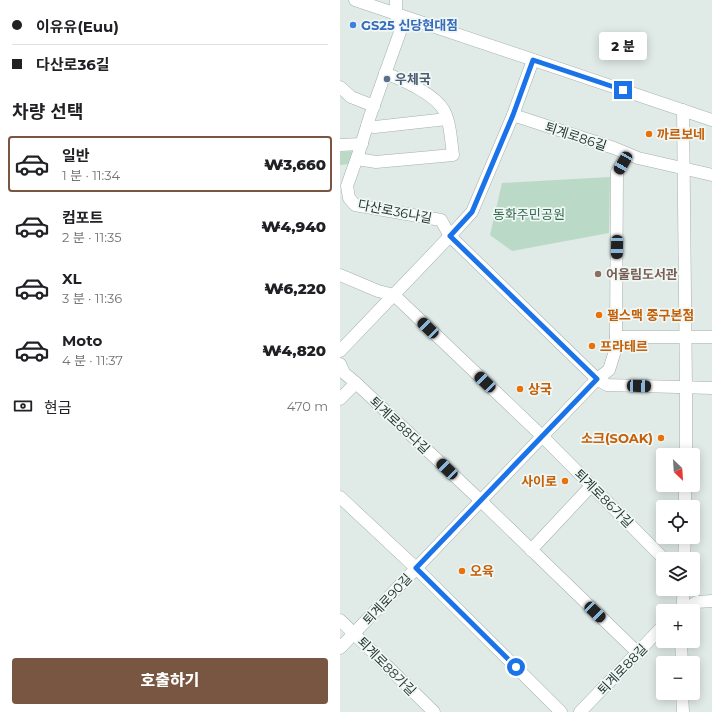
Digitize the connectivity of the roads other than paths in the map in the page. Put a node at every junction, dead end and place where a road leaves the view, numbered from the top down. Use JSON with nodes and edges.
{"nodes":[{"id":1,"x":355,"y":0,"type":"edge"},
{"id":2,"x":396,"y":0,"type":"edge"},
{"id":3,"x":396,"y":14,"type":"junction"},
{"id":4,"x":533,"y":60,"type":"junction"},
{"id":5,"x":385,"y":73,"type":"junction"},
{"id":6,"x":340,"y":87,"type":"edge"},
{"id":7,"x":374,"y":106,"type":"junction"},
{"id":8,"x":683,"y":110,"type":"junction"},
{"id":9,"x":513,"y":115,"type":"junction"},
{"id":10,"x":447,"y":119,"type":"junction"},
{"id":11,"x":712,"y":120,"type":"edge"},
{"id":12,"x":367,"y":126,"type":"junction"},
{"id":13,"x":362,"y":144,"type":"junction"},
{"id":14,"x":340,"y":145,"type":"edge"},
{"id":15,"x":628,"y":154,"type":"junction"},
{"id":16,"x":357,"y":159,"type":"junction"},
{"id":17,"x":684,"y":169,"type":"junction"},
{"id":18,"x":712,"y":175,"type":"edge"},
{"id":19,"x":450,"y":236,"type":"junction"},
{"id":20,"x":340,"y":276,"type":"edge"},
{"id":21,"x":394,"y":295,"type":"junction"},
{"id":22,"x":616,"y":337,"type":"junction"},
{"id":23,"x":686,"y":337,"type":"junction"},
{"id":24,"x":712,"y":337,"type":"edge"},
{"id":25,"x":340,"y":351,"type":"edge"},
{"id":26,"x":340,"y":364,"type":"edge"},
{"id":27,"x":597,"y":379,"type":"junction"},
{"id":28,"x":356,"y":383,"type":"junction"},
{"id":29,"x":686,"y":388,"type":"junction"},
{"id":30,"x":712,"y":388,"type":"edge"},
{"id":31,"x":340,"y":399,"type":"edge"},
{"id":32,"x":543,"y":437,"type":"junction"},
{"id":33,"x":686,"y":448,"type":"edge"},
{"id":34,"x":592,"y":486,"type":"junction"},
{"id":35,"x":340,"y":497,"type":"edge"},
{"id":36,"x":481,"y":501,"type":"junction"},
{"id":37,"x":531,"y":550,"type":"junction"},
{"id":38,"x":657,"y":552,"type":"edge"},
{"id":39,"x":416,"y":568,"type":"junction"},
{"id":40,"x":712,"y":600,"type":"edge"},
{"id":41,"x":694,"y":604,"type":"edge"},
{"id":42,"x":340,"y":620,"type":"edge"},
{"id":43,"x":354,"y":634,"type":"junction"},
{"id":44,"x":656,"y":634,"type":"edge"},
{"id":45,"x":340,"y":648,"type":"edge"},
{"id":46,"x":638,"y":653,"type":"junction"},
{"id":47,"x":682,"y":700,"type":"edge"},
{"id":48,"x":434,"y":712,"type":"edge"},
{"id":49,"x":561,"y":712,"type":"edge"},
{"id":50,"x":580,"y":712,"type":"edge"},
{"id":51,"x":683,"y":712,"type":"edge"}],
"edges":[{"from":1,"to":3,"type":"street"},
{"from":2,"to":3,"type":"street","name":"다산로36나길"},
{"from":3,"to":4,"type":"street"},
{"from":3,"to":5,"type":"street","name":"다산로36나길"},
{"from":4,"to":8,"type":"street"},
{"from":4,"to":9,"type":"street"},
{"from":5,"to":7,"type":"street","name":"다산로36나길"},
{"from":5,"to":10,"type":"street"},
{"from":6,"to":7,"type":"street"},
{"from":7,"to":12,"type":"street","name":"다산로36나길"},
{"from":8,"to":11,"type":"street"},
{"from":8,"to":17,"type":"street"},
{"from":9,"to":15,"type":"street","name":"퇴계로86길"},
{"from":9,"to":19,"type":"street"},
{"from":10,"to":12,"type":"street"},
{"from":10,"to":16,"type":"street"},
{"from":12,"to":13,"type":"street","name":"다산로36나길"},
{"from":13,"to":14,"type":"street"},
{"from":13,"to":16,"type":"street","name":"다산로36나길"},
{"from":15,"to":17,"type":"street","name":"퇴계로86길"},
{"from":15,"to":22,"type":"street"},
{"from":16,"to":19,"type":"street","name":"다산로36나길"},
{"from":17,"to":18,"type":"street","name":"퇴계로86길"},
{"from":17,"to":23,"type":"street"},
{"from":19,"to":21,"type":"street"},
{"from":19,"to":27,"type":"street"},
{"from":20,"to":21,"type":"street"},
{"from":21,"to":25,"type":"street"},
{"from":21,"to":32,"type":"street","name":"퇴계로86가길"},
{"from":22,"to":23,"type":"street"},
{"from":22,"to":27,"type":"street"},
{"from":23,"to":24,"type":"street"},
{"from":23,"to":29,"type":"street"},
{"from":26,"to":28,"type":"street","name":"퇴계로88다길"},
{"from":27,"to":29,"type":"street"},
{"from":27,"to":32,"type":"street"},
{"from":28,"to":31,"type":"street"},
{"from":28,"to":36,"type":"street","name":"퇴계로88다길"},
{"from":29,"to":30,"type":"street"},
{"from":29,"to":33,"type":"street"},
{"from":32,"to":34,"type":"street","name":"퇴계로86가길"},
{"from":32,"to":36,"type":"street"},
{"from":34,"to":37,"type":"street"},
{"from":34,"to":38,"type":"street","name":"퇴계로86가길"},
{"from":35,"to":39,"type":"street"},
{"from":36,"to":37,"type":"street","name":"퇴계로88다길"},
{"from":36,"to":39,"type":"street","name":"퇴계로90길"},
{"from":37,"to":46,"type":"street","name":"퇴계로88다길"},
{"from":39,"to":43,"type":"street","name":"퇴계로90길"},
{"from":39,"to":49,"type":"street"},
{"from":40,"to":41,"type":"street"},
{"from":42,"to":43,"type":"street","name":"퇴계로88가길"},
{"from":43,"to":45,"type":"street","name":"퇴계로90길"},
{"from":43,"to":48,"type":"street","name":"퇴계로88가길"},
{"from":44,"to":46,"type":"street","name":"퇴계로88길"},
{"from":46,"to":50,"type":"street","name":"퇴계로88길"},
{"from":47,"to":51,"type":"street"}]}
